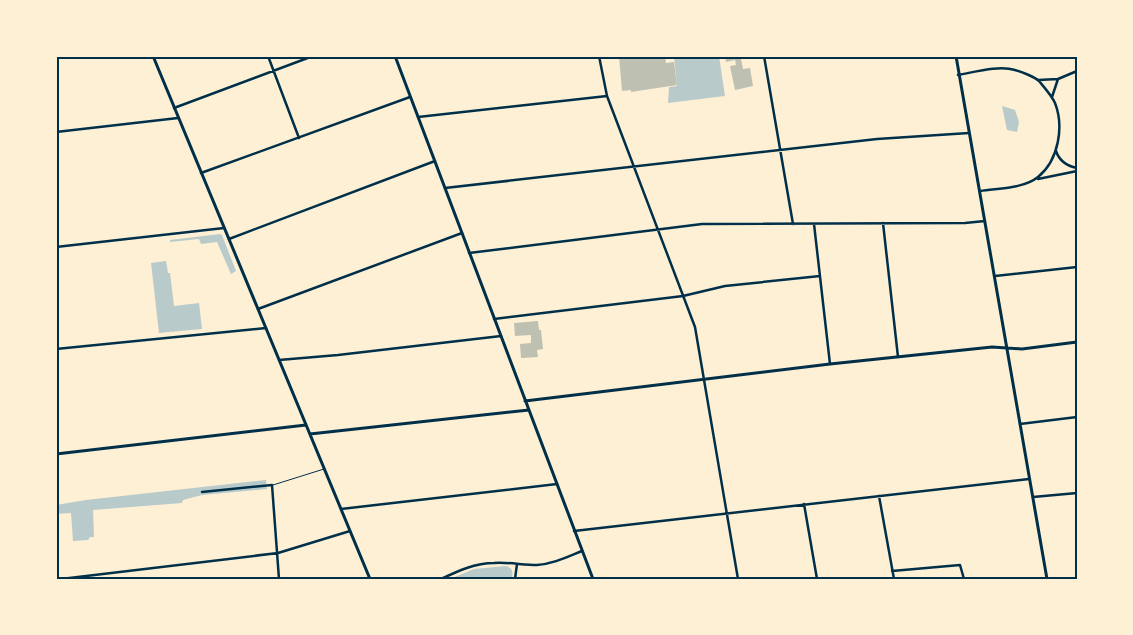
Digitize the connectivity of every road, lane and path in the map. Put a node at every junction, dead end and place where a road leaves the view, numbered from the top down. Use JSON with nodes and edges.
{"nodes":[{"id":1,"x":153,"y":56,"type":"edge"},
{"id":2,"x":268,"y":56,"type":"edge"},
{"id":3,"x":314,"y":56,"type":"edge"},
{"id":4,"x":395,"y":56,"type":"edge"},
{"id":5,"x":599,"y":56,"type":"edge"},
{"id":6,"x":764,"y":56,"type":"edge"},
{"id":7,"x":956,"y":56,"type":"edge"},
{"id":8,"x":1077,"y":70,"type":"edge"},
{"id":9,"x":274,"y":72,"type":"junction"},
{"id":10,"x":958,"y":75,"type":"junction"},
{"id":11,"x":1058,"y":78,"type":"junction"},
{"id":12,"x":1038,"y":80,"type":"junction"},
{"id":13,"x":607,"y":96,"type":"junction"},
{"id":14,"x":410,"y":97,"type":"junction"},
{"id":15,"x":1052,"y":97,"type":"junction"},
{"id":16,"x":174,"y":108,"type":"junction"},
{"id":17,"x":418,"y":117,"type":"junction"},
{"id":18,"x":178,"y":118,"type":"junction"},
{"id":19,"x":56,"y":132,"type":"edge"},
{"id":20,"x":969,"y":133,"type":"junction"},
{"id":21,"x":298,"y":138,"type":"junction"},
{"id":22,"x":781,"y":150,"type":"junction"},
{"id":23,"x":1056,"y":150,"type":"junction"},
{"id":24,"x":435,"y":161,"type":"junction"},
{"id":25,"x":633,"y":166,"type":"junction"},
{"id":26,"x":1077,"y":170,"type":"edge"},
{"id":27,"x":202,"y":173,"type":"junction"},
{"id":28,"x":1027,"y":183,"type":"junction"},
{"id":29,"x":445,"y":188,"type":"junction"},
{"id":30,"x":980,"y":191,"type":"junction"},
{"id":31,"x":985,"y":221,"type":"junction"},
{"id":32,"x":883,"y":223,"type":"junction"},
{"id":33,"x":792,"y":224,"type":"junction"},
{"id":34,"x":814,"y":224,"type":"junction"},
{"id":35,"x":224,"y":228,"type":"junction"},
{"id":36,"x":659,"y":230,"type":"junction"},
{"id":37,"x":462,"y":233,"type":"junction"},
{"id":38,"x":229,"y":239,"type":"junction"},
{"id":39,"x":56,"y":247,"type":"edge"},
{"id":40,"x":469,"y":253,"type":"junction"},
{"id":41,"x":1077,"y":267,"type":"edge"},
{"id":42,"x":820,"y":276,"type":"junction"},
{"id":43,"x":995,"y":276,"type":"junction"},
{"id":44,"x":683,"y":296,"type":"junction"},
{"id":45,"x":258,"y":309,"type":"junction"},
{"id":46,"x":494,"y":319,"type":"junction"},
{"id":47,"x":266,"y":328,"type":"junction"},
{"id":48,"x":501,"y":336,"type":"junction"},
{"id":49,"x":1077,"y":342,"type":"edge"},
{"id":50,"x":1007,"y":348,"type":"junction"},
{"id":51,"x":56,"y":349,"type":"edge"},
{"id":52,"x":898,"y":357,"type":"junction"},
{"id":53,"x":279,"y":360,"type":"junction"},
{"id":54,"x":830,"y":364,"type":"junction"},
{"id":55,"x":705,"y":380,"type":"junction"},
{"id":56,"x":525,"y":401,"type":"junction"},
{"id":57,"x":529,"y":410,"type":"junction"},
{"id":58,"x":1077,"y":417,"type":"edge"},
{"id":59,"x":1020,"y":424,"type":"junction"},
{"id":60,"x":306,"y":425,"type":"junction"},
{"id":61,"x":310,"y":434,"type":"junction"},
{"id":62,"x":56,"y":454,"type":"edge"},
{"id":63,"x":324,"y":468,"type":"junction"},
{"id":64,"x":1029,"y":479,"type":"junction"},
{"id":65,"x":557,"y":484,"type":"junction"},
{"id":66,"x":272,"y":485,"type":"junction"},
{"id":67,"x":202,"y":492,"type":"dead end"},
{"id":68,"x":1077,"y":492,"type":"edge"},
{"id":69,"x":879,"y":496,"type":"junction"},
{"id":70,"x":1033,"y":497,"type":"junction"},
{"id":71,"x":804,"y":504,"type":"junction"},
{"id":72,"x":341,"y":509,"type":"junction"},
{"id":73,"x":728,"y":513,"type":"junction"},
{"id":74,"x":350,"y":530,"type":"junction"},
{"id":75,"x":574,"y":531,"type":"junction"},
{"id":76,"x":582,"y":551,"type":"junction"},
{"id":77,"x":278,"y":553,"type":"junction"},
{"id":78,"x":517,"y":564,"type":"junction"},
{"id":79,"x":892,"y":571,"type":"junction"},
{"id":80,"x":61,"y":579,"type":"edge"},
{"id":81,"x":279,"y":579,"type":"edge"},
{"id":82,"x":370,"y":579,"type":"edge"},
{"id":83,"x":441,"y":579,"type":"edge"},
{"id":84,"x":516,"y":579,"type":"edge"},
{"id":85,"x":593,"y":579,"type":"edge"},
{"id":86,"x":738,"y":579,"type":"edge"},
{"id":87,"x":817,"y":579,"type":"edge"},
{"id":88,"x":894,"y":579,"type":"edge"},
{"id":89,"x":964,"y":579,"type":"edge"},
{"id":90,"x":1047,"y":579,"type":"edge"}],
"edges":[{"from":1,"to":16,"type":"street"},
{"from":2,"to":9,"type":"street"},
{"from":3,"to":9,"type":"street"},
{"from":4,"to":14,"type":"street"},
{"from":5,"to":13,"type":"street"},
{"from":6,"to":22,"type":"street"},
{"from":7,"to":10,"type":"street"},
{"from":8,"to":11,"type":"street"},
{"from":9,"to":16,"type":"street"},
{"from":9,"to":21,"type":"street"},
{"from":10,"to":12,"type":"street"},
{"from":10,"to":20,"type":"street"},
{"from":11,"to":12,"type":"street"},
{"from":11,"to":15,"type":"street"},
{"from":12,"to":15,"type":"street"},
{"from":13,"to":17,"type":"street"},
{"from":13,"to":25,"type":"street"},
{"from":14,"to":17,"type":"street"},
{"from":14,"to":21,"type":"street"},
{"from":15,"to":23,"type":"street"},
{"from":16,"to":18,"type":"street"},
{"from":17,"to":24,"type":"street"},
{"from":18,"to":19,"type":"street"},
{"from":18,"to":27,"type":"street"},
{"from":20,"to":22,"type":"street"},
{"from":20,"to":30,"type":"street"},
{"from":21,"to":27,"type":"street"},
{"from":22,"to":25,"type":"street"},
{"from":22,"to":33,"type":"street"},
{"from":23,"to":26,"type":"street"},
{"from":23,"to":28,"type":"street"},
{"from":24,"to":29,"type":"street"},
{"from":24,"to":38,"type":"street"},
{"from":25,"to":29,"type":"street"},
{"from":25,"to":36,"type":"street"},
{"from":26,"to":28,"type":"street"},
{"from":27,"to":35,"type":"street"},
{"from":28,"to":30,"type":"street"},
{"from":29,"to":37,"type":"street"},
{"from":30,"to":31,"type":"street"},
{"from":31,"to":32,"type":"street"},
{"from":31,"to":43,"type":"street"},
{"from":32,"to":34,"type":"street"},
{"from":32,"to":52,"type":"street"},
{"from":33,"to":34,"type":"street"},
{"from":33,"to":36,"type":"street"},
{"from":34,"to":42,"type":"street"},
{"from":35,"to":38,"type":"street"},
{"from":35,"to":39,"type":"street"},
{"from":36,"to":40,"type":"street"},
{"from":36,"to":44,"type":"street"},
{"from":37,"to":40,"type":"street"},
{"from":37,"to":45,"type":"street"},
{"from":38,"to":45,"type":"street"},
{"from":40,"to":46,"type":"street"},
{"from":41,"to":43,"type":"street"},
{"from":42,"to":44,"type":"street"},
{"from":42,"to":54,"type":"street"},
{"from":43,"to":50,"type":"street"},
{"from":44,"to":46,"type":"street"},
{"from":44,"to":55,"type":"street"},
{"from":45,"to":47,"type":"street"},
{"from":46,"to":48,"type":"street"},
{"from":47,"to":51,"type":"street"},
{"from":47,"to":53,"type":"street"},
{"from":48,"to":53,"type":"street"},
{"from":48,"to":56,"type":"street"},
{"from":49,"to":50,"type":"street"},
{"from":50,"to":52,"type":"street"},
{"from":50,"to":59,"type":"street"},
{"from":52,"to":54,"type":"street"},
{"from":53,"to":60,"type":"street"},
{"from":54,"to":55,"type":"street"},
{"from":55,"to":56,"type":"street"},
{"from":55,"to":73,"type":"street"},
{"from":56,"to":57,"type":"street"},
{"from":57,"to":61,"type":"street"},
{"from":57,"to":65,"type":"street"},
{"from":58,"to":59,"type":"street"},
{"from":59,"to":64,"type":"street"},
{"from":60,"to":61,"type":"street"},
{"from":60,"to":62,"type":"street"},
{"from":61,"to":63,"type":"street"},
{"from":63,"to":66,"type":"lane"},
{"from":63,"to":72,"type":"street"},
{"from":64,"to":69,"type":"street"},
{"from":64,"to":70,"type":"street"},
{"from":65,"to":72,"type":"street"},
{"from":65,"to":75,"type":"street"},
{"from":66,"to":67,"type":"street"},
{"from":66,"to":77,"type":"street"},
{"from":68,"to":70,"type":"street"},
{"from":69,"to":71,"type":"street"},
{"from":69,"to":79,"type":"street"},
{"from":70,"to":90,"type":"street"},
{"from":71,"to":73,"type":"street"},
{"from":71,"to":87,"type":"street"},
{"from":72,"to":74,"type":"street"},
{"from":73,"to":75,"type":"street"},
{"from":73,"to":86,"type":"street"},
{"from":74,"to":77,"type":"street"},
{"from":74,"to":82,"type":"street"},
{"from":75,"to":76,"type":"street"},
{"from":76,"to":78,"type":"street"},
{"from":76,"to":85,"type":"street"},
{"from":77,"to":80,"type":"street"},
{"from":77,"to":81,"type":"street"},
{"from":78,"to":83,"type":"street"},
{"from":78,"to":84,"type":"street"},
{"from":79,"to":88,"type":"street"},
{"from":79,"to":89,"type":"street"}]}
